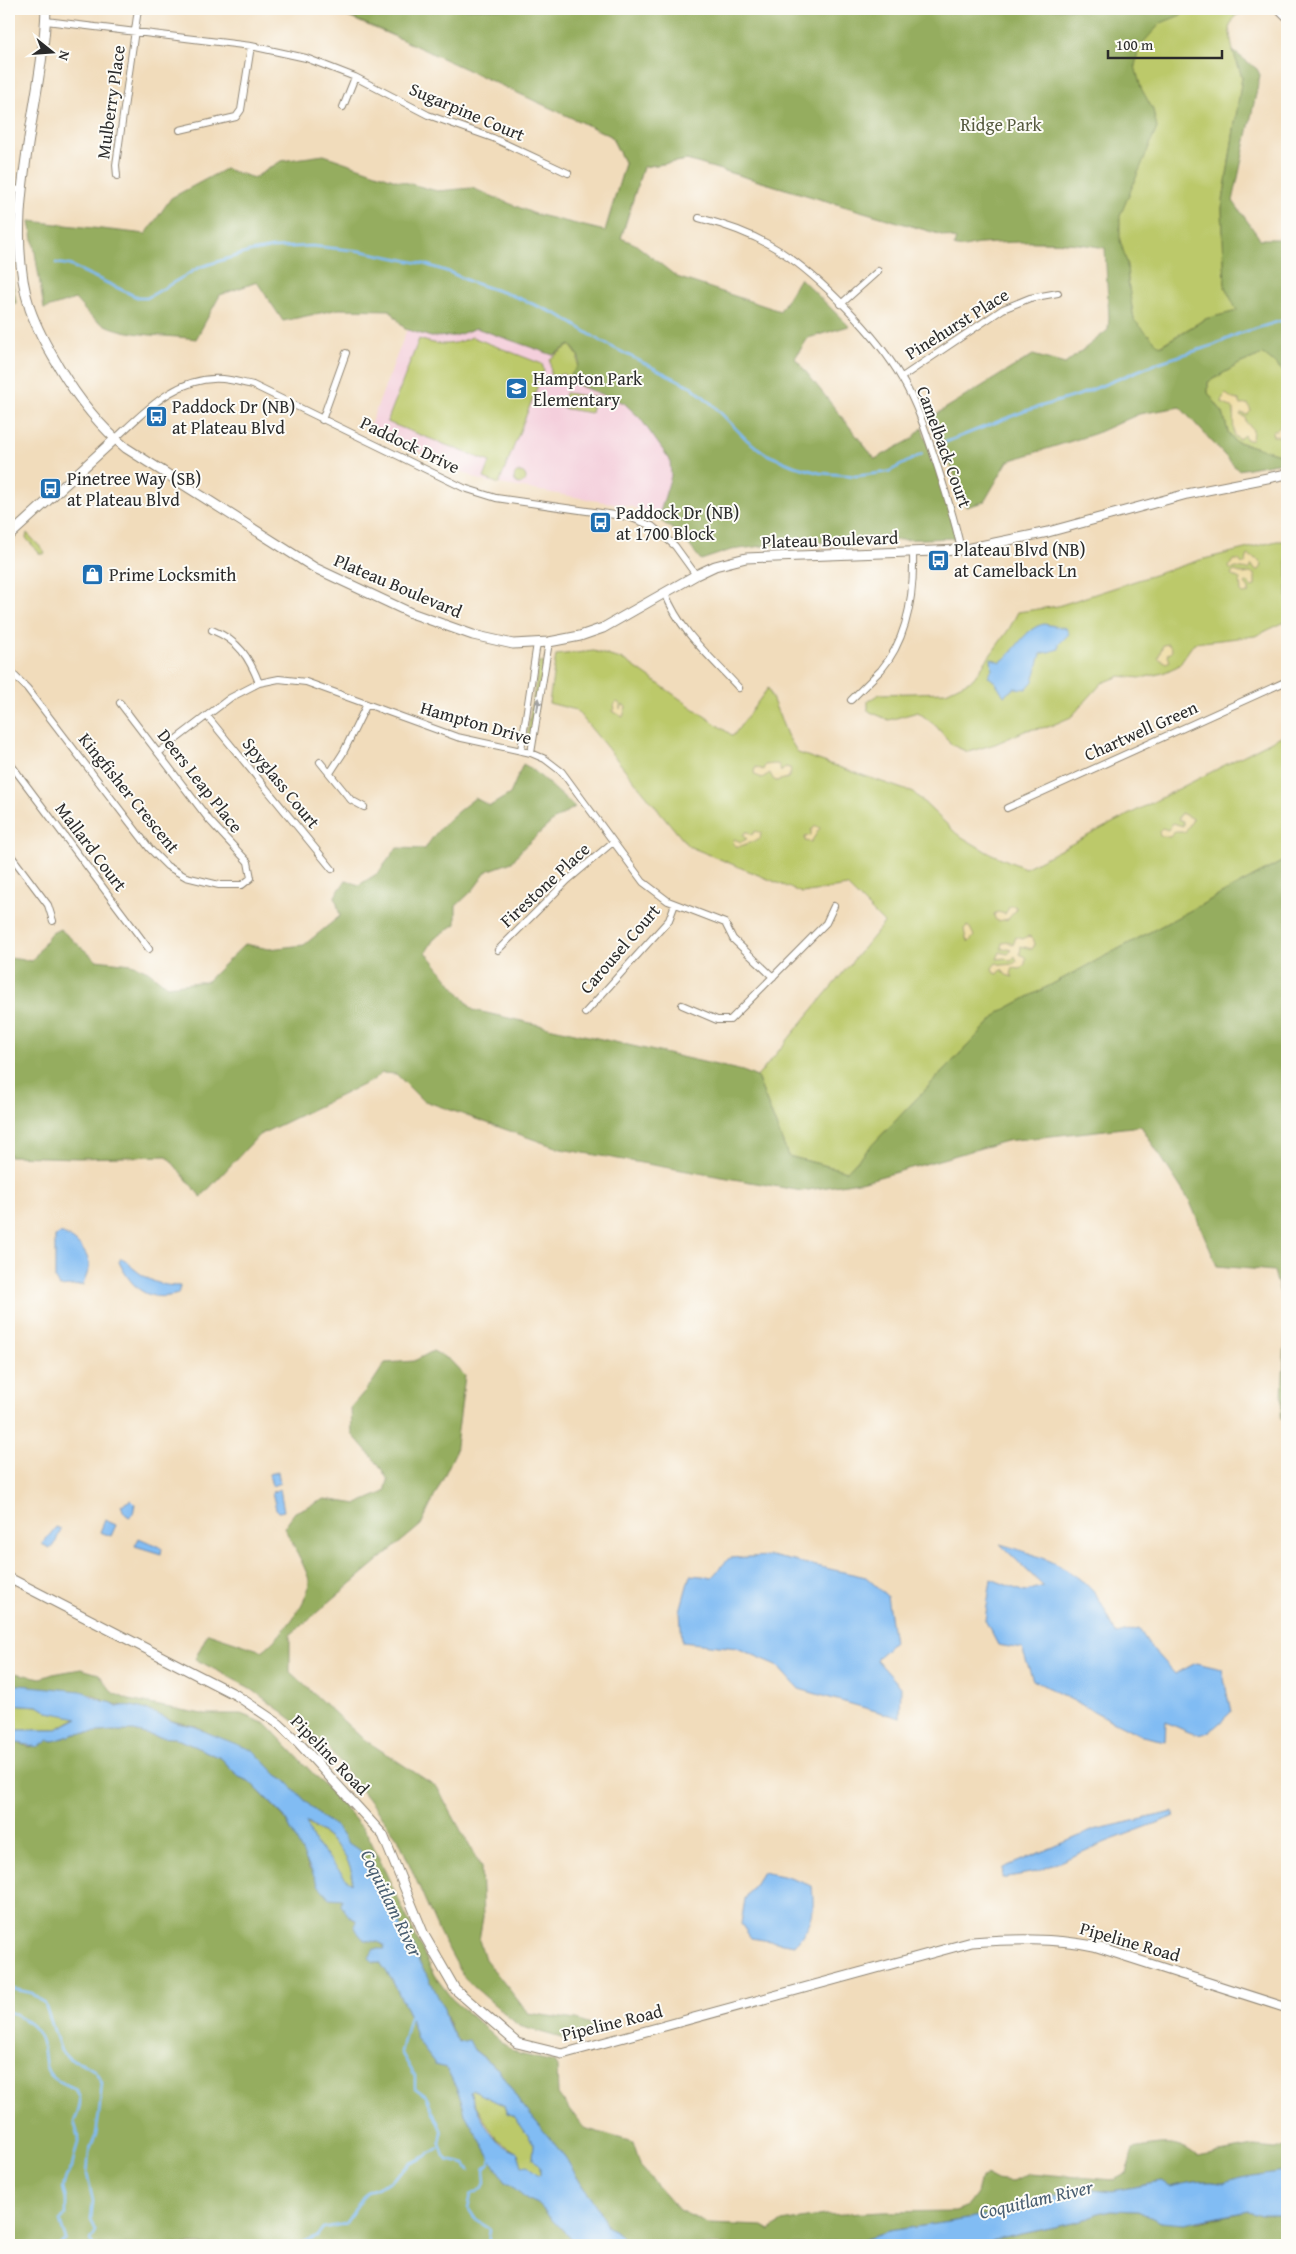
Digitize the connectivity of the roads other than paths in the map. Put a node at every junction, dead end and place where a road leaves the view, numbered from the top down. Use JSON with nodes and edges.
{"nodes":[{"id":1,"x":46,"y":9,"type":"edge"},
{"id":2,"x":138,"y":9,"type":"edge"},
{"id":3,"x":1280,"y":9,"type":"edge"},
{"id":4,"x":1287,"y":16,"type":"edge"},
{"id":5,"x":46,"y":21,"type":"junction"},
{"id":6,"x":135,"y":32,"type":"junction"},
{"id":7,"x":251,"y":46,"type":"junction"},
{"id":8,"x":355,"y":77,"type":"junction"},
{"id":9,"x":343,"y":107,"type":"dead end"},
{"id":10,"x":180,"y":130,"type":"dead end"},
{"id":11,"x":568,"y":173,"type":"dead end"},
{"id":12,"x":117,"y":176,"type":"dead end"},
{"id":13,"x":9,"y":189,"type":"edge"},
{"id":14,"x":22,"y":190,"type":"junction"},
{"id":15,"x":699,"y":218,"type":"dead end"},
{"id":16,"x":878,"y":271,"type":"dead end"},
{"id":17,"x":1058,"y":293,"type":"dead end"},
{"id":18,"x":841,"y":304,"type":"junction"},
{"id":19,"x":346,"y":353,"type":"dead end"},
{"id":20,"x":902,"y":377,"type":"junction"},
{"id":21,"x":322,"y":420,"type":"junction"},
{"id":22,"x":115,"y":438,"type":"junction"},
{"id":23,"x":1287,"y":474,"type":"edge"},
{"id":24,"x":9,"y":536,"type":"edge"},
{"id":25,"x":961,"y":550,"type":"junction"},
{"id":26,"x":913,"y":554,"type":"junction"},
{"id":27,"x":696,"y":576,"type":"junction"},
{"id":28,"x":665,"y":593,"type":"junction"},
{"id":29,"x":212,"y":630,"type":"dead end"},
{"id":30,"x":548,"y":642,"type":"junction"},
{"id":31,"x":537,"y":643,"type":"junction"},
{"id":32,"x":9,"y":670,"type":"edge"},
{"id":33,"x":1287,"y":681,"type":"edge"},
{"id":34,"x":260,"y":683,"type":"junction"},
{"id":35,"x":739,"y":688,"type":"dead end"},
{"id":36,"x":851,"y":700,"type":"dead end"},
{"id":37,"x":120,"y":703,"type":"dead end"},
{"id":38,"x":367,"y":704,"type":"junction"},
{"id":39,"x":207,"y":716,"type":"junction"},
{"id":40,"x":521,"y":750,"type":"junction"},
{"id":41,"x":158,"y":753,"type":"junction"},
{"id":42,"x":531,"y":754,"type":"junction"},
{"id":43,"x":9,"y":762,"type":"edge"},
{"id":44,"x":320,"y":762,"type":"dead end"},
{"id":45,"x":330,"y":773,"type":"junction"},
{"id":46,"x":364,"y":807,"type":"dead end"},
{"id":47,"x":1007,"y":808,"type":"dead end"},
{"id":48,"x":614,"y":842,"type":"junction"},
{"id":49,"x":9,"y":853,"type":"edge"},
{"id":50,"x":332,"y":869,"type":"dead end"},
{"id":51,"x":252,"y":878,"type":"joint"},
{"id":52,"x":675,"y":904,"type":"junction"},
{"id":53,"x":834,"y":906,"type":"dead end"},
{"id":54,"x":53,"y":921,"type":"dead end"},
{"id":55,"x":149,"y":949,"type":"dead end"},
{"id":56,"x":498,"y":950,"type":"dead end"},
{"id":57,"x":772,"y":977,"type":"junction"},
{"id":58,"x":682,"y":1005,"type":"dead end"},
{"id":59,"x":585,"y":1013,"type":"dead end"},
{"id":60,"x":9,"y":1578,"type":"edge"},
{"id":61,"x":1287,"y":2008,"type":"edge"}],
"edges":[{"from":1,"to":5,"type":"street","name":"Plateau Boulevard"},
{"from":2,"to":6,"type":"street","name":"Mulberry Place"},
{"from":3,"to":4,"type":"street"},
{"from":5,"to":6,"type":"street","name":"Sugarpine Court"},
{"from":5,"to":14,"type":"street","name":"Plateau Boulevard"},
{"from":6,"to":7,"type":"street","name":"Sugarpine Court"},
{"from":6,"to":12,"type":"street","name":"Mulberry Place"},
{"from":7,"to":8,"type":"street","name":"Sugarpine Court"},
{"from":7,"to":10,"type":"street"},
{"from":8,"to":9,"type":"street"},
{"from":8,"to":11,"type":"street","name":"Sugarpine Court"},
{"from":13,"to":14,"type":"street"},
{"from":14,"to":22,"type":"street","name":"Plateau Boulevard"},
{"from":15,"to":18,"type":"street","name":"Camelback Court"},
{"from":16,"to":18,"type":"street"},
{"from":17,"to":20,"type":"street","name":"Pinehurst Place"},
{"from":18,"to":20,"type":"street","name":"Camelback Court"},
{"from":19,"to":21,"type":"street"},
{"from":20,"to":25,"type":"street","name":"Camelback Court"},
{"from":21,"to":22,"type":"street","name":"Paddock Drive"},
{"from":21,"to":27,"type":"street","name":"Paddock Drive"},
{"from":22,"to":24,"type":"street"},
{"from":22,"to":31,"type":"street","name":"Plateau Boulevard"},
{"from":23,"to":25,"type":"street","name":"Plateau Boulevard"},
{"from":25,"to":26,"type":"street","name":"Plateau Boulevard"},
{"from":26,"to":27,"type":"street","name":"Plateau Boulevard"},
{"from":26,"to":36,"type":"street"},
{"from":27,"to":28,"type":"street","name":"Plateau Boulevard"},
{"from":28,"to":30,"type":"street","name":"Plateau Boulevard"},
{"from":28,"to":35,"type":"street"},
{"from":29,"to":34,"type":"street"},
{"from":30,"to":31,"type":"street","name":"Plateau Boulevard"},
{"from":42,"to":30,"type":"street","one_way":true},
{"from":31,"to":40,"type":"street"},
{"from":32,"to":51,"type":"street","name":"Kingfisher Crescent"},
{"from":33,"to":47,"type":"street","name":"Chartwell Green"},
{"from":34,"to":38,"type":"street","name":"Hampton Drive"},
{"from":34,"to":39,"type":"street","name":"Hampton Drive"},
{"from":37,"to":41,"type":"street","name":"Deers Leap Place"},
{"from":38,"to":40,"type":"street","name":"Hampton Drive"},
{"from":38,"to":45,"type":"street"},
{"from":39,"to":41,"type":"street","name":"Hampton Drive"},
{"from":39,"to":50,"type":"street","name":"Spyglass Court"},
{"from":40,"to":42,"type":"street","name":"Hampton Drive"},
{"from":41,"to":51,"type":"street","name":"Deers Leap Place"},
{"from":42,"to":48,"type":"street","name":"Hampton Drive"},
{"from":43,"to":55,"type":"street","name":"Mallard Court"},
{"from":44,"to":45,"type":"street"},
{"from":45,"to":46,"type":"street"},
{"from":48,"to":52,"type":"street","name":"Hampton Drive"},
{"from":48,"to":56,"type":"street","name":"Firestone Place"},
{"from":49,"to":54,"type":"street"},
{"from":52,"to":57,"type":"street","name":"Hampton Drive"},
{"from":52,"to":59,"type":"street","name":"Carousel Court"},
{"from":53,"to":57,"type":"street"},
{"from":57,"to":58,"type":"street"},
{"from":60,"to":61,"type":"street","name":"Pipeline Road"}]}
